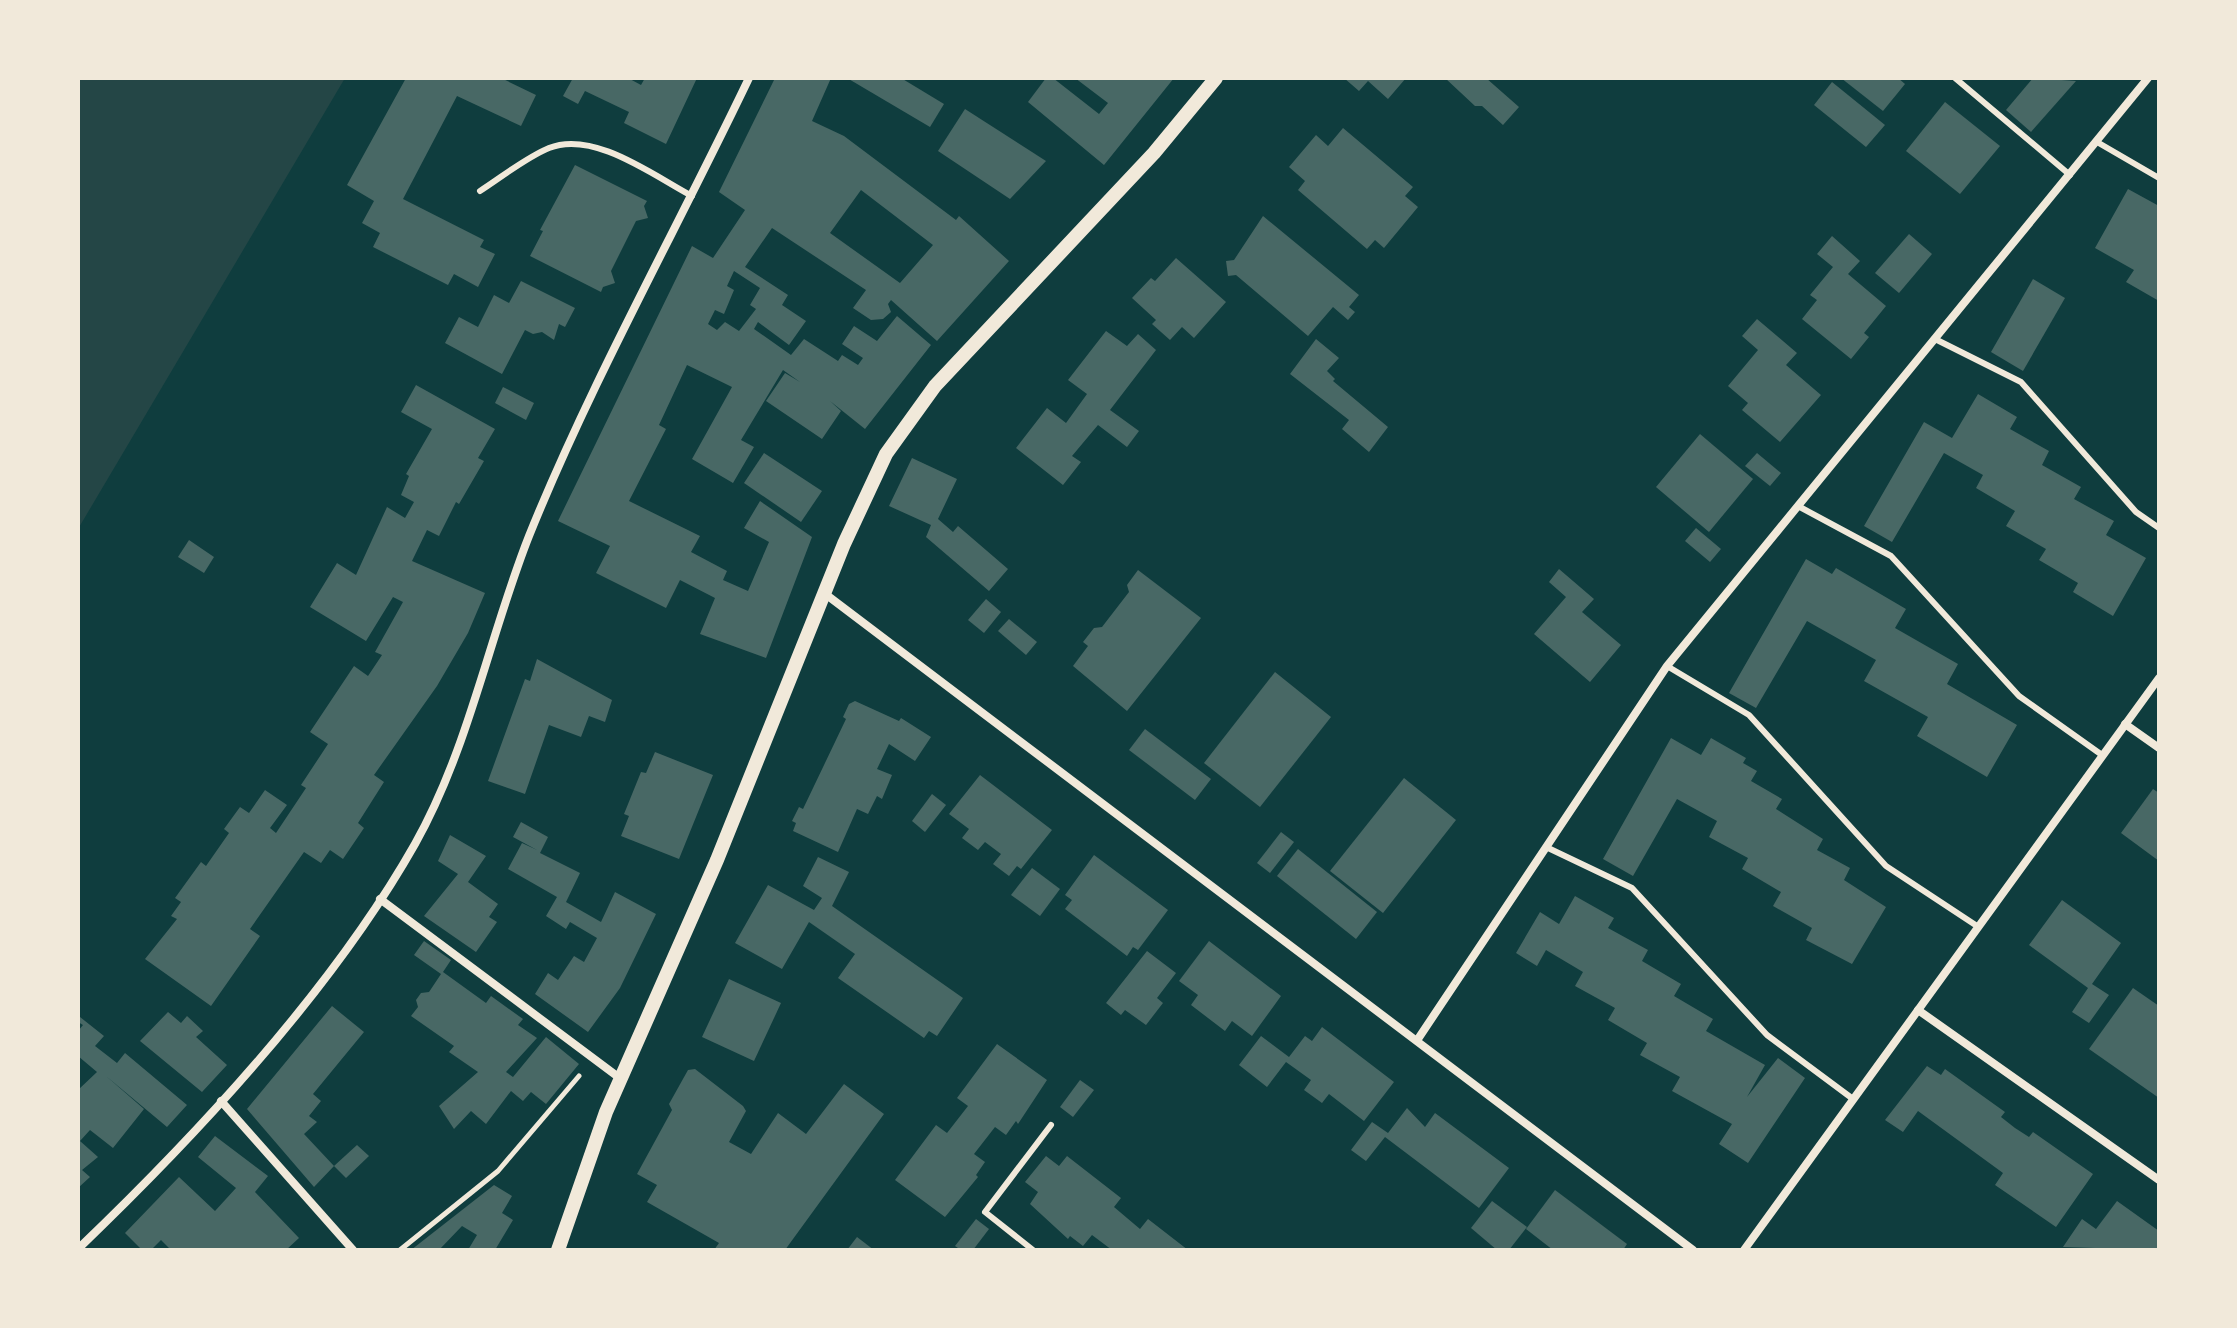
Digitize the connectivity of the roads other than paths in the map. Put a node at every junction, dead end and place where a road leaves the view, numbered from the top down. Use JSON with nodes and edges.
{"nodes":[{"id":1,"x":749,"y":78,"type":"edge"},
{"id":2,"x":1216,"y":78,"type":"edge"},
{"id":3,"x":1955,"y":78,"type":"edge"},
{"id":4,"x":2148,"y":78,"type":"edge"},
{"id":5,"x":2097,"y":142,"type":"junction"},
{"id":6,"x":2070,"y":175,"type":"junction"},
{"id":7,"x":2159,"y":178,"type":"edge"},
{"id":8,"x":480,"y":191,"type":"dead end"},
{"id":9,"x":692,"y":196,"type":"junction"},
{"id":10,"x":1935,"y":339,"type":"junction"},
{"id":11,"x":1798,"y":506,"type":"junction"},
{"id":12,"x":2159,"y":528,"type":"edge"},
{"id":13,"x":824,"y":593,"type":"junction"},
{"id":14,"x":1667,"y":666,"type":"junction"},
{"id":15,"x":2159,"y":678,"type":"edge"},
{"id":16,"x":2125,"y":724,"type":"junction"},
{"id":17,"x":2159,"y":748,"type":"edge"},
{"id":18,"x":2102,"y":755,"type":"junction"},
{"id":19,"x":1546,"y":847,"type":"junction"},
{"id":20,"x":380,"y":899,"type":"junction"},
{"id":21,"x":1977,"y":926,"type":"junction"},
{"id":22,"x":1918,"y":1010,"type":"junction"},
{"id":23,"x":1418,"y":1039,"type":"junction"},
{"id":24,"x":621,"y":1079,"type":"junction"},
{"id":25,"x":1853,"y":1099,"type":"junction"},
{"id":26,"x":221,"y":1101,"type":"junction"},
{"id":27,"x":1051,"y":1125,"type":"dead end"},
{"id":28,"x":2159,"y":1180,"type":"edge"},
{"id":29,"x":78,"y":1249,"type":"edge"},
{"id":30,"x":353,"y":1250,"type":"edge"},
{"id":31,"x":558,"y":1250,"type":"edge"},
{"id":32,"x":1033,"y":1250,"type":"edge"},
{"id":33,"x":1693,"y":1250,"type":"edge"},
{"id":34,"x":1744,"y":1250,"type":"edge"}],
"edges":[{"from":1,"to":9,"type":"street"},
{"from":2,"to":13,"type":"street"},
{"from":3,"to":6,"type":"lane"},
{"from":4,"to":5,"type":"street"},
{"from":5,"to":6,"type":"street"},
{"from":5,"to":7,"type":"lane"},
{"from":6,"to":10,"type":"street"},
{"from":8,"to":9,"type":"lane"},
{"from":9,"to":20,"type":"street"},
{"from":10,"to":11,"type":"street"},
{"from":10,"to":12,"type":"lane"},
{"from":11,"to":14,"type":"street"},
{"from":11,"to":18,"type":"lane"},
{"from":13,"to":23,"type":"street"},
{"from":13,"to":24,"type":"street"},
{"from":14,"to":19,"type":"street"},
{"from":14,"to":21,"type":"lane"},
{"from":15,"to":16,"type":"street"},
{"from":16,"to":17,"type":"street"},
{"from":16,"to":18,"type":"street"},
{"from":18,"to":21,"type":"street"},
{"from":19,"to":23,"type":"street"},
{"from":19,"to":25,"type":"lane"},
{"from":20,"to":24,"type":"street"},
{"from":20,"to":26,"type":"street"},
{"from":21,"to":22,"type":"street"},
{"from":22,"to":25,"type":"street"},
{"from":22,"to":28,"type":"street"},
{"from":23,"to":33,"type":"street"},
{"from":24,"to":31,"type":"street"},
{"from":25,"to":34,"type":"street"},
{"from":26,"to":29,"type":"street"},
{"from":26,"to":30,"type":"street"},
{"from":27,"to":32,"type":"lane"}]}
